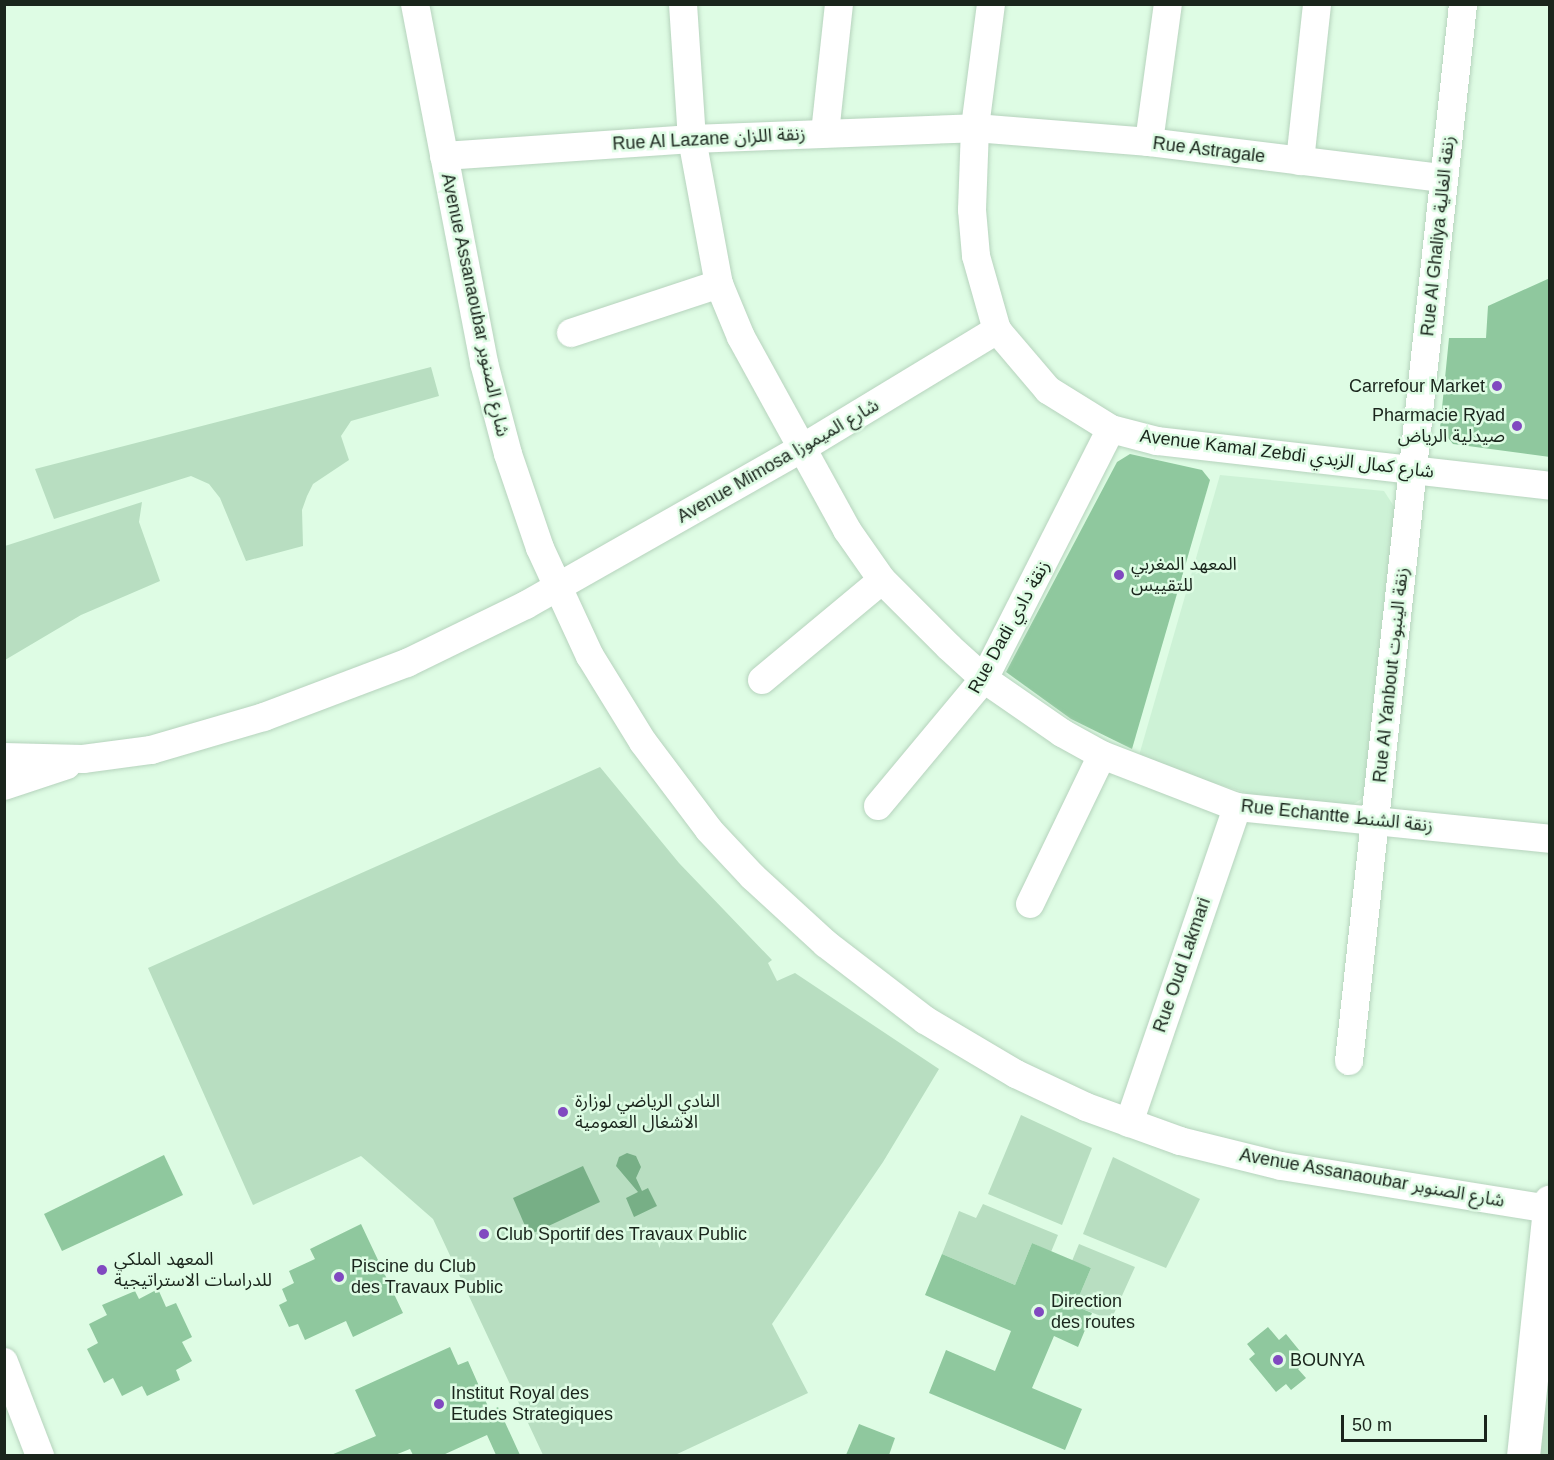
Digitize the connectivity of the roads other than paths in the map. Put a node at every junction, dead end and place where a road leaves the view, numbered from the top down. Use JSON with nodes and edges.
{"nodes":[{"id":1,"x":415,"y":4,"type":"edge"},
{"id":2,"x":683,"y":4,"type":"edge"},
{"id":3,"x":838,"y":4,"type":"edge"},
{"id":4,"x":991,"y":4,"type":"edge"},
{"id":5,"x":1168,"y":4,"type":"edge"},
{"id":6,"x":1317,"y":4,"type":"edge"},
{"id":7,"x":1463,"y":4,"type":"edge"},
{"id":8,"x":975,"y":128,"type":"junction"},
{"id":9,"x":825,"y":133,"type":"junction"},
{"id":10,"x":692,"y":139,"type":"junction"},
{"id":11,"x":1149,"y":142,"type":"junction"},
{"id":12,"x":444,"y":156,"type":"junction"},
{"id":13,"x":1300,"y":161,"type":"junction"},
{"id":14,"x":1443,"y":178,"type":"junction"},
{"id":15,"x":719,"y":284,"type":"junction"},
{"id":16,"x":997,"y":330,"type":"junction"},
{"id":17,"x":572,"y":333,"type":"dead end"},
{"id":18,"x":1111,"y":429,"type":"junction"},
{"id":19,"x":799,"y":450,"type":"junction"},
{"id":20,"x":1414,"y":469,"type":"junction"},
{"id":21,"x":1550,"y":486,"type":"edge"},
{"id":22,"x":882,"y":580,"type":"junction"},
{"id":23,"x":557,"y":588,"type":"junction"},
{"id":24,"x":762,"y":680,"type":"dead end"},
{"id":25,"x":984,"y":680,"type":"junction"},
{"id":26,"x":1102,"y":755,"type":"junction"},
{"id":27,"x":4,"y":758,"type":"edge"},
{"id":28,"x":83,"y":759,"type":"junction"},
{"id":29,"x":4,"y":786,"type":"edge"},
{"id":30,"x":878,"y":806,"type":"dead end"},
{"id":31,"x":1237,"y":807,"type":"junction"},
{"id":32,"x":1374,"y":819,"type":"junction"},
{"id":33,"x":1550,"y":839,"type":"edge"},
{"id":34,"x":1030,"y":904,"type":"dead end"},
{"id":35,"x":1349,"y":1061,"type":"dead end"},
{"id":36,"x":1129,"y":1123,"type":"junction"},
{"id":37,"x":1550,"y":1201,"type":"edge"},
{"id":38,"x":1549,"y":1209,"type":"edge"},
{"id":39,"x":4,"y":1362,"type":"edge"},
{"id":40,"x":40,"y":1455,"type":"edge"},
{"id":41,"x":1523,"y":1455,"type":"edge"}],
"edges":[{"from":1,"to":12,"type":"street","name":"Avenue Assanaoubar شارع الصنوبر"},
{"from":2,"to":10,"type":"street","name":"Rue Echantte زنقة الشنط"},
{"from":3,"to":9,"type":"street"},
{"from":4,"to":8,"type":"street","name":"Avenue Kamal Zebdi شارع كمال الزبدي"},
{"from":5,"to":11,"type":"street"},
{"from":6,"to":13,"type":"street"},
{"from":7,"to":14,"type":"street","name":"Rue Al Ghaliya زنقة الغالية"},
{"from":8,"to":9,"type":"street","name":"Rue Al Lazane زنقة اللزان"},
{"from":8,"to":11,"type":"street","name":"Rue Astragale"},
{"from":8,"to":16,"type":"street","name":"Avenue Kamal Zebdi شارع كمال الزبدي"},
{"from":9,"to":10,"type":"street","name":"Rue Al Lazane زنقة اللزان"},
{"from":10,"to":12,"type":"street","name":"Rue Al Lazane زنقة اللزان"},
{"from":10,"to":15,"type":"street","name":"Rue Echantte زنقة الشنط"},
{"from":11,"to":13,"type":"street","name":"Rue Astragale"},
{"from":12,"to":23,"type":"street","name":"Avenue Assanaoubar شارع الصنوبر"},
{"from":13,"to":14,"type":"street","name":"Rue Astragale"},
{"from":14,"to":20,"type":"street","name":"Rue Al Ghaliya زنقة الغالية"},
{"from":15,"to":17,"type":"street"},
{"from":15,"to":19,"type":"street","name":"Rue Echantte زنقة الشنط"},
{"from":16,"to":18,"type":"street","name":"Avenue Kamal Zebdi شارع كمال الزبدي"},
{"from":16,"to":19,"type":"street","name":"Avenue Mimosa شارع الميموزا"},
{"from":18,"to":20,"type":"street","name":"Avenue Kamal Zebdi شارع كمال الزبدي"},
{"from":18,"to":25,"type":"street","name":"Rue Dadi زنقة دادي"},
{"from":19,"to":22,"type":"street","name":"Rue Echantte زنقة الشنط"},
{"from":19,"to":23,"type":"street","name":"Avenue Mimosa شارع الميموزا"},
{"from":20,"to":21,"type":"street","name":"Avenue Kamal Zebdi شارع كمال الزبدي"},
{"from":20,"to":32,"type":"street","name":"Rue Al Yanbout زنقة الينبوت"},
{"from":22,"to":24,"type":"street"},
{"from":22,"to":25,"type":"street","name":"Rue Echantte زنقة الشنط"},
{"from":23,"to":28,"type":"street","name":"Avenue Mimosa شارع الميموزا"},
{"from":23,"to":36,"type":"street","name":"Avenue Assanaoubar شارع الصنوبر"},
{"from":25,"to":26,"type":"street","name":"Rue Echantte زنقة الشنط"},
{"from":25,"to":30,"type":"street","name":"Rue Dadi زنقة دادي"},
{"from":26,"to":31,"type":"street","name":"Rue Echantte زنقة الشنط"},
{"from":26,"to":34,"type":"street"},
{"from":27,"to":28,"type":"street"},
{"from":28,"to":29,"type":"street"},
{"from":31,"to":32,"type":"street","name":"Rue Echantte زنقة الشنط"},
{"from":31,"to":36,"type":"street","name":"Rue Oud Lakmari"},
{"from":32,"to":33,"type":"street","name":"Rue Echantte زنقة الشنط"},
{"from":32,"to":35,"type":"street","name":"Rue Al Yanbout زنقة الينبوت"},
{"from":36,"to":38,"type":"street","name":"Avenue Assanaoubar شارع الصنوبر"},
{"from":37,"to":38,"type":"main road"},
{"from":38,"to":41,"type":"main road"},
{"from":39,"to":40,"type":"street"}]}
